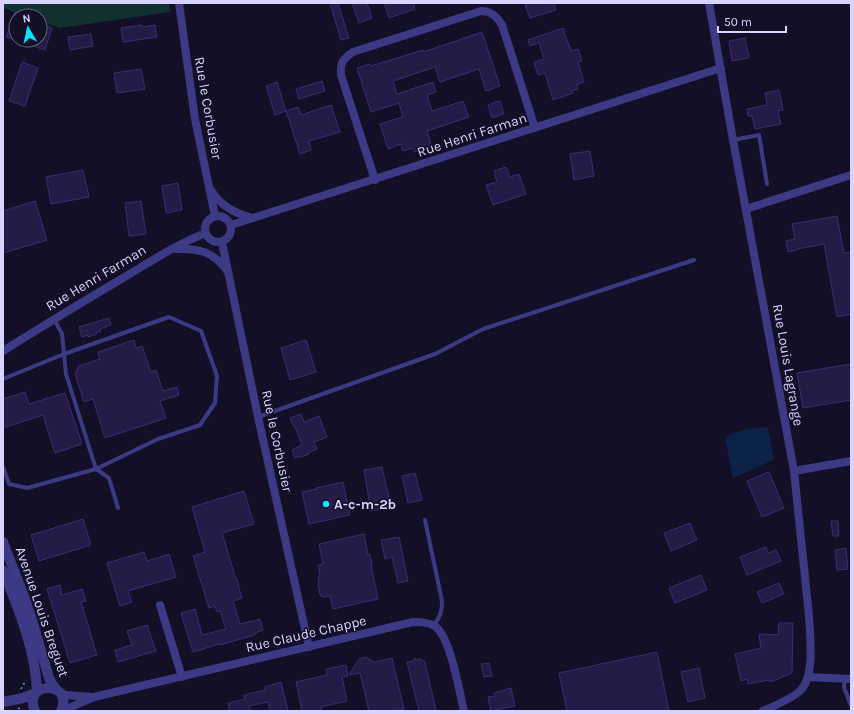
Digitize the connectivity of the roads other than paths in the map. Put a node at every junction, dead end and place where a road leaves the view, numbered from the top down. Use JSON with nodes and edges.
{"nodes":[{"id":1,"x":179,"y":3,"type":"edge"},
{"id":2,"x":709,"y":3,"type":"edge"},
{"id":3,"x":720,"y":68,"type":"junction"},
{"id":4,"x":535,"y":128,"type":"junction"},
{"id":5,"x":733,"y":140,"type":"junction"},
{"id":6,"x":851,"y":175,"type":"edge"},
{"id":7,"x":375,"y":180,"type":"junction"},
{"id":8,"x":767,"y":184,"type":"dead end"},
{"id":9,"x":210,"y":188,"type":"junction"},
{"id":10,"x":746,"y":210,"type":"junction"},
{"id":11,"x":215,"y":216,"type":"junction"},
{"id":12,"x":254,"y":218,"type":"junction"},
{"id":13,"x":231,"y":225,"type":"junction"},
{"id":14,"x":206,"y":233,"type":"junction"},
{"id":15,"x":222,"y":242,"type":"junction"},
{"id":16,"x":173,"y":249,"type":"junction"},
{"id":17,"x":694,"y":260,"type":"dead end"},
{"id":18,"x":229,"y":273,"type":"junction"},
{"id":19,"x":54,"y":318,"type":"junction"},
{"id":20,"x":3,"y":351,"type":"edge"},
{"id":21,"x":64,"y":354,"type":"junction"},
{"id":22,"x":3,"y":379,"type":"edge"},
{"id":23,"x":258,"y":417,"type":"junction"},
{"id":24,"x":851,"y":461,"type":"edge"},
{"id":25,"x":3,"y":467,"type":"edge"},
{"id":26,"x":96,"y":469,"type":"junction"},
{"id":27,"x":794,"y":472,"type":"junction"},
{"id":28,"x":118,"y":508,"type":"dead end"},
{"id":29,"x":425,"y":520,"type":"dead end"},
{"id":30,"x":3,"y":542,"type":"edge"},
{"id":31,"x":3,"y":570,"type":"edge"},
{"id":32,"x":160,"y":605,"type":"dead end"},
{"id":33,"x":434,"y":625,"type":"junction"},
{"id":34,"x":309,"y":647,"type":"junction"},
{"id":35,"x":182,"y":676,"type":"junction"},
{"id":36,"x":808,"y":677,"type":"junction"},
{"id":37,"x":848,"y":679,"type":"edge"},
{"id":38,"x":58,"y":691,"type":"junction"},
{"id":39,"x":37,"y":692,"type":"junction"},
{"id":40,"x":94,"y":697,"type":"junction"},
{"id":41,"x":3,"y":702,"type":"edge"},
{"id":42,"x":851,"y":706,"type":"edge"},
{"id":43,"x":35,"y":711,"type":"edge"},
{"id":44,"x":62,"y":711,"type":"edge"},
{"id":45,"x":464,"y":711,"type":"edge"},
{"id":46,"x":763,"y":711,"type":"edge"}],
"edges":[{"from":1,"to":9,"type":"street","name":"Rue le Corbusier"},
{"from":2,"to":3,"type":"street","name":"Rue Louis Lagrange"},
{"from":3,"to":4,"type":"street","name":"Rue Henri Farman"},
{"from":3,"to":5,"type":"street","name":"Rue Louis Lagrange"},
{"from":4,"to":7,"type":"street","name":"Rue Henri Farman"},
{"from":4,"to":7,"type":"street"},
{"from":5,"to":8,"type":"lane"},
{"from":5,"to":10,"type":"street","name":"Rue Louis Lagrange"},
{"from":6,"to":10,"type":"street"},
{"from":7,"to":12,"type":"street","name":"Rue Henri Farman"},
{"from":9,"to":11,"type":"street","name":"Rue le Corbusier"},
{"from":9,"to":12,"type":"street"},
{"from":10,"to":27,"type":"street","name":"Rue Louis Lagrange"},
{"from":11,"to":13,"type":"street"},
{"from":11,"to":14,"type":"street"},
{"from":12,"to":13,"type":"street","name":"Rue Henri Farman"},
{"from":13,"to":15,"type":"street"},
{"from":14,"to":15,"type":"street"},
{"from":14,"to":16,"type":"street","name":"Rue Henri Farman"},
{"from":15,"to":18,"type":"street","name":"Rue le Corbusier"},
{"from":16,"to":18,"type":"street"},
{"from":16,"to":19,"type":"street","name":"Rue Henri Farman"},
{"from":17,"to":23,"type":"lane"},
{"from":18,"to":23,"type":"street","name":"Rue le Corbusier"},
{"from":19,"to":20,"type":"street","name":"Rue Henri Farman"},
{"from":19,"to":21,"type":"lane"},
{"from":21,"to":22,"type":"lane"},
{"from":21,"to":26,"type":"lane"},
{"from":21,"to":26,"type":"lane"},
{"from":23,"to":34,"type":"street","name":"Rue le Corbusier"},
{"from":24,"to":27,"type":"street"},
{"from":25,"to":26,"type":"lane"},
{"from":26,"to":28,"type":"lane"},
{"from":27,"to":36,"type":"street","name":"Rue Louis Lagrange"},
{"from":29,"to":33,"type":"lane"},
{"from":30,"to":38,"type":"street","name":"Avenue Louis Breguet"},
{"from":31,"to":39,"type":"street","name":"Avenue Louis Breguet"},
{"from":32,"to":35,"type":"street"},
{"from":33,"to":34,"type":"street","name":"Rue Claude Chappe"},
{"from":33,"to":45,"type":"street"},
{"from":34,"to":35,"type":"street","name":"Rue Claude Chappe"},
{"from":35,"to":40,"type":"street","name":"Rue Claude Chappe"},
{"from":36,"to":37,"type":"street"},
{"from":36,"to":46,"type":"street","name":"Rue Louis Lagrange"},
{"from":37,"to":42,"type":"lane"},
{"from":38,"to":39,"type":"street"},
{"from":38,"to":40,"type":"street","name":"Rue Claude Chappe"},
{"from":38,"to":44,"type":"street","name":"Avenue Louis Breguet"},
{"from":39,"to":41,"type":"street"},
{"from":39,"to":43,"type":"street","name":"Avenue Louis Breguet"},
{"from":40,"to":44,"type":"street","name":"Rue Claude Chappe"},
{"from":41,"to":43,"type":"street"}]}
